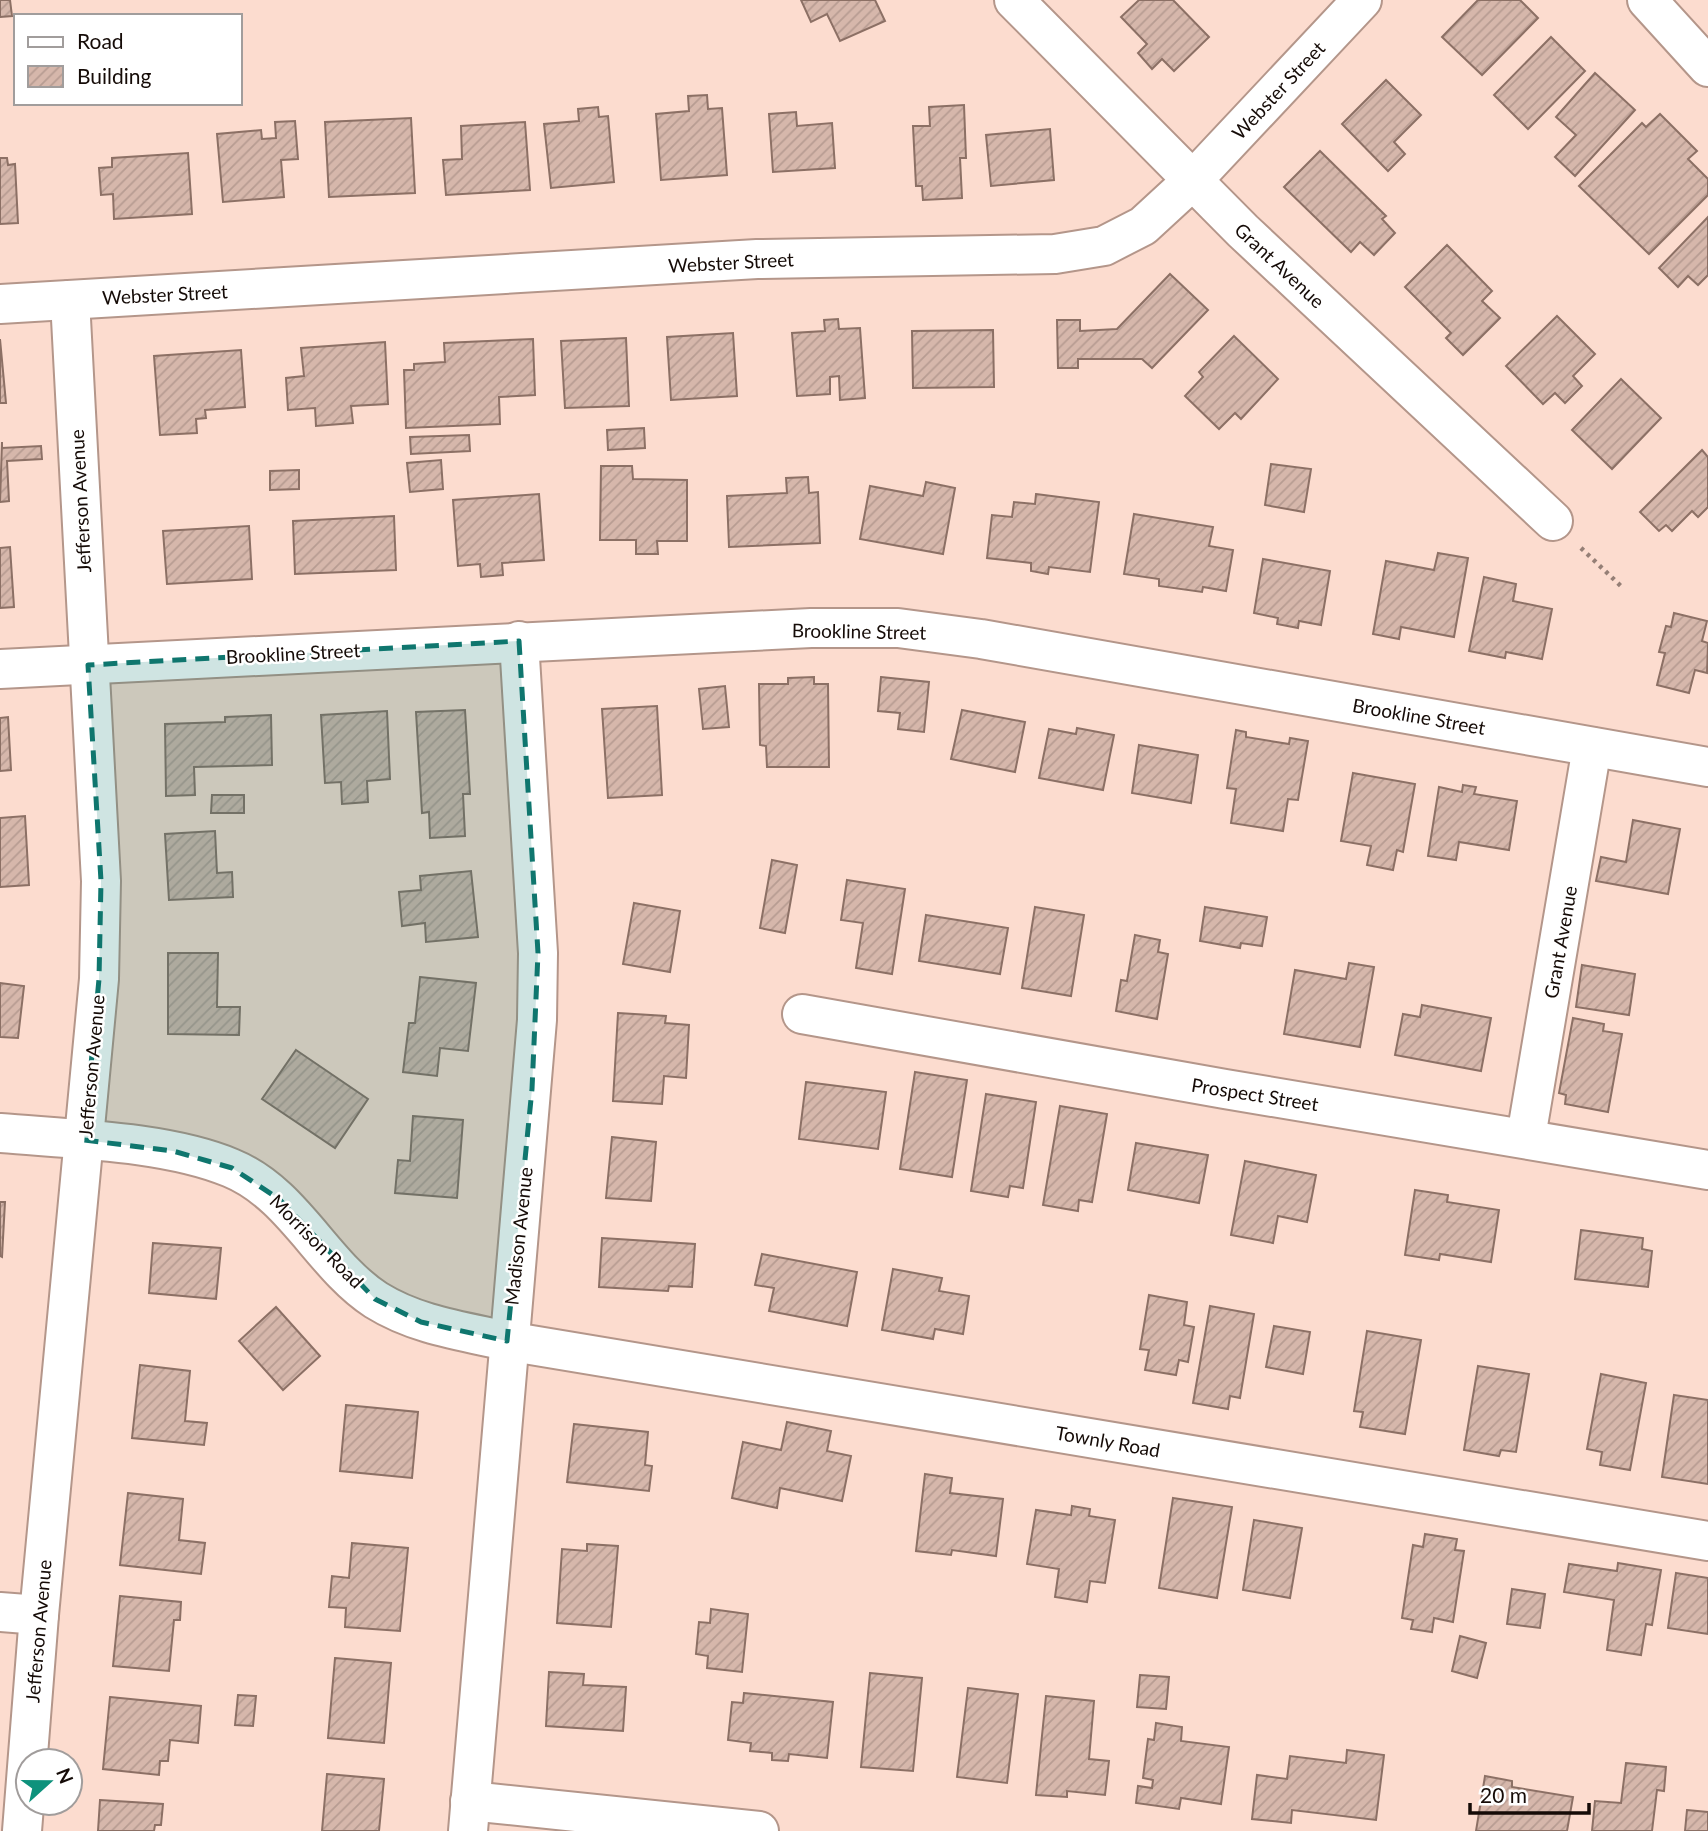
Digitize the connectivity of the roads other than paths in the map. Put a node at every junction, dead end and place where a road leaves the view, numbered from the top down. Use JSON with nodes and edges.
{"nodes":[{"id":1,"x":1014,"y":0,"type":"edge"},
{"id":2,"x":1362,"y":0,"type":"edge"},
{"id":3,"x":1647,"y":0,"type":"edge"},
{"id":4,"x":1708,"y":67,"type":"edge"},
{"id":5,"x":1193,"y":180,"type":"junction"},
{"id":6,"x":69,"y":300,"type":"junction"},
{"id":7,"x":0,"y":304,"type":"edge"},
{"id":8,"x":1553,"y":521,"type":"road end"},
{"id":9,"x":519,"y":641,"type":"junction"},
{"id":10,"x":88,"y":665,"type":"junction"},
{"id":11,"x":0,"y":669,"type":"edge"},
{"id":12,"x":1592,"y":747,"type":"junction"},
{"id":13,"x":1708,"y":766,"type":"edge"},
{"id":14,"x":802,"y":1014,"type":"dead end"},
{"id":15,"x":0,"y":1133,"type":"edge"},
{"id":16,"x":1526,"y":1138,"type":"junction"},
{"id":17,"x":84,"y":1140,"type":"junction"},
{"id":18,"x":1708,"y":1170,"type":"edge"},
{"id":19,"x":507,"y":1340,"type":"junction"},
{"id":20,"x":1708,"y":1541,"type":"edge"},
{"id":21,"x":0,"y":1612,"type":"edge"},
{"id":22,"x":39,"y":1615,"type":"junction"},
{"id":23,"x":469,"y":1816,"type":"edge"},
{"id":24,"x":22,"y":1831,"type":"edge"},
{"id":25,"x":759,"y":1831,"type":"edge"}],
"edges":[{"from":1,"to":5,"type":"street","name":"Grant Avenue"},
{"from":2,"to":5,"type":"street","name":"Webster Street"},
{"from":3,"to":4,"type":"street"},
{"from":5,"to":6,"type":"street","name":"Webster Street"},
{"from":5,"to":8,"type":"street","name":"Grant Avenue"},
{"from":6,"to":7,"type":"street","name":"Webster Street"},
{"from":6,"to":10,"type":"street","name":"Jefferson Avenue"},
{"from":9,"to":10,"type":"street","name":"Brookline Street"},
{"from":9,"to":12,"type":"street","name":"Brookline Street"},
{"from":9,"to":19,"type":"street","name":"Madison Avenue"},
{"from":10,"to":11,"type":"street","name":"Brookline Street"},
{"from":10,"to":17,"type":"street","name":"Jefferson Avenue"},
{"from":12,"to":13,"type":"street","name":"Brookline Street"},
{"from":12,"to":16,"type":"street","name":"Grant Avenue"},
{"from":14,"to":16,"type":"street","name":"Prospect Street"},
{"from":15,"to":17,"type":"street","name":"Morrison Road"},
{"from":16,"to":18,"type":"street","name":"Prospect Street"},
{"from":17,"to":19,"type":"street","name":"Morrison Road"},
{"from":17,"to":22,"type":"street","name":"Jefferson Avenue"},
{"from":19,"to":20,"type":"street","name":"Townly Road"},
{"from":19,"to":23,"type":"street","name":"Madison Avenue"},
{"from":21,"to":22,"type":"street"},
{"from":22,"to":24,"type":"street","name":"Jefferson Avenue"},
{"from":23,"to":25,"type":"street"}]}
